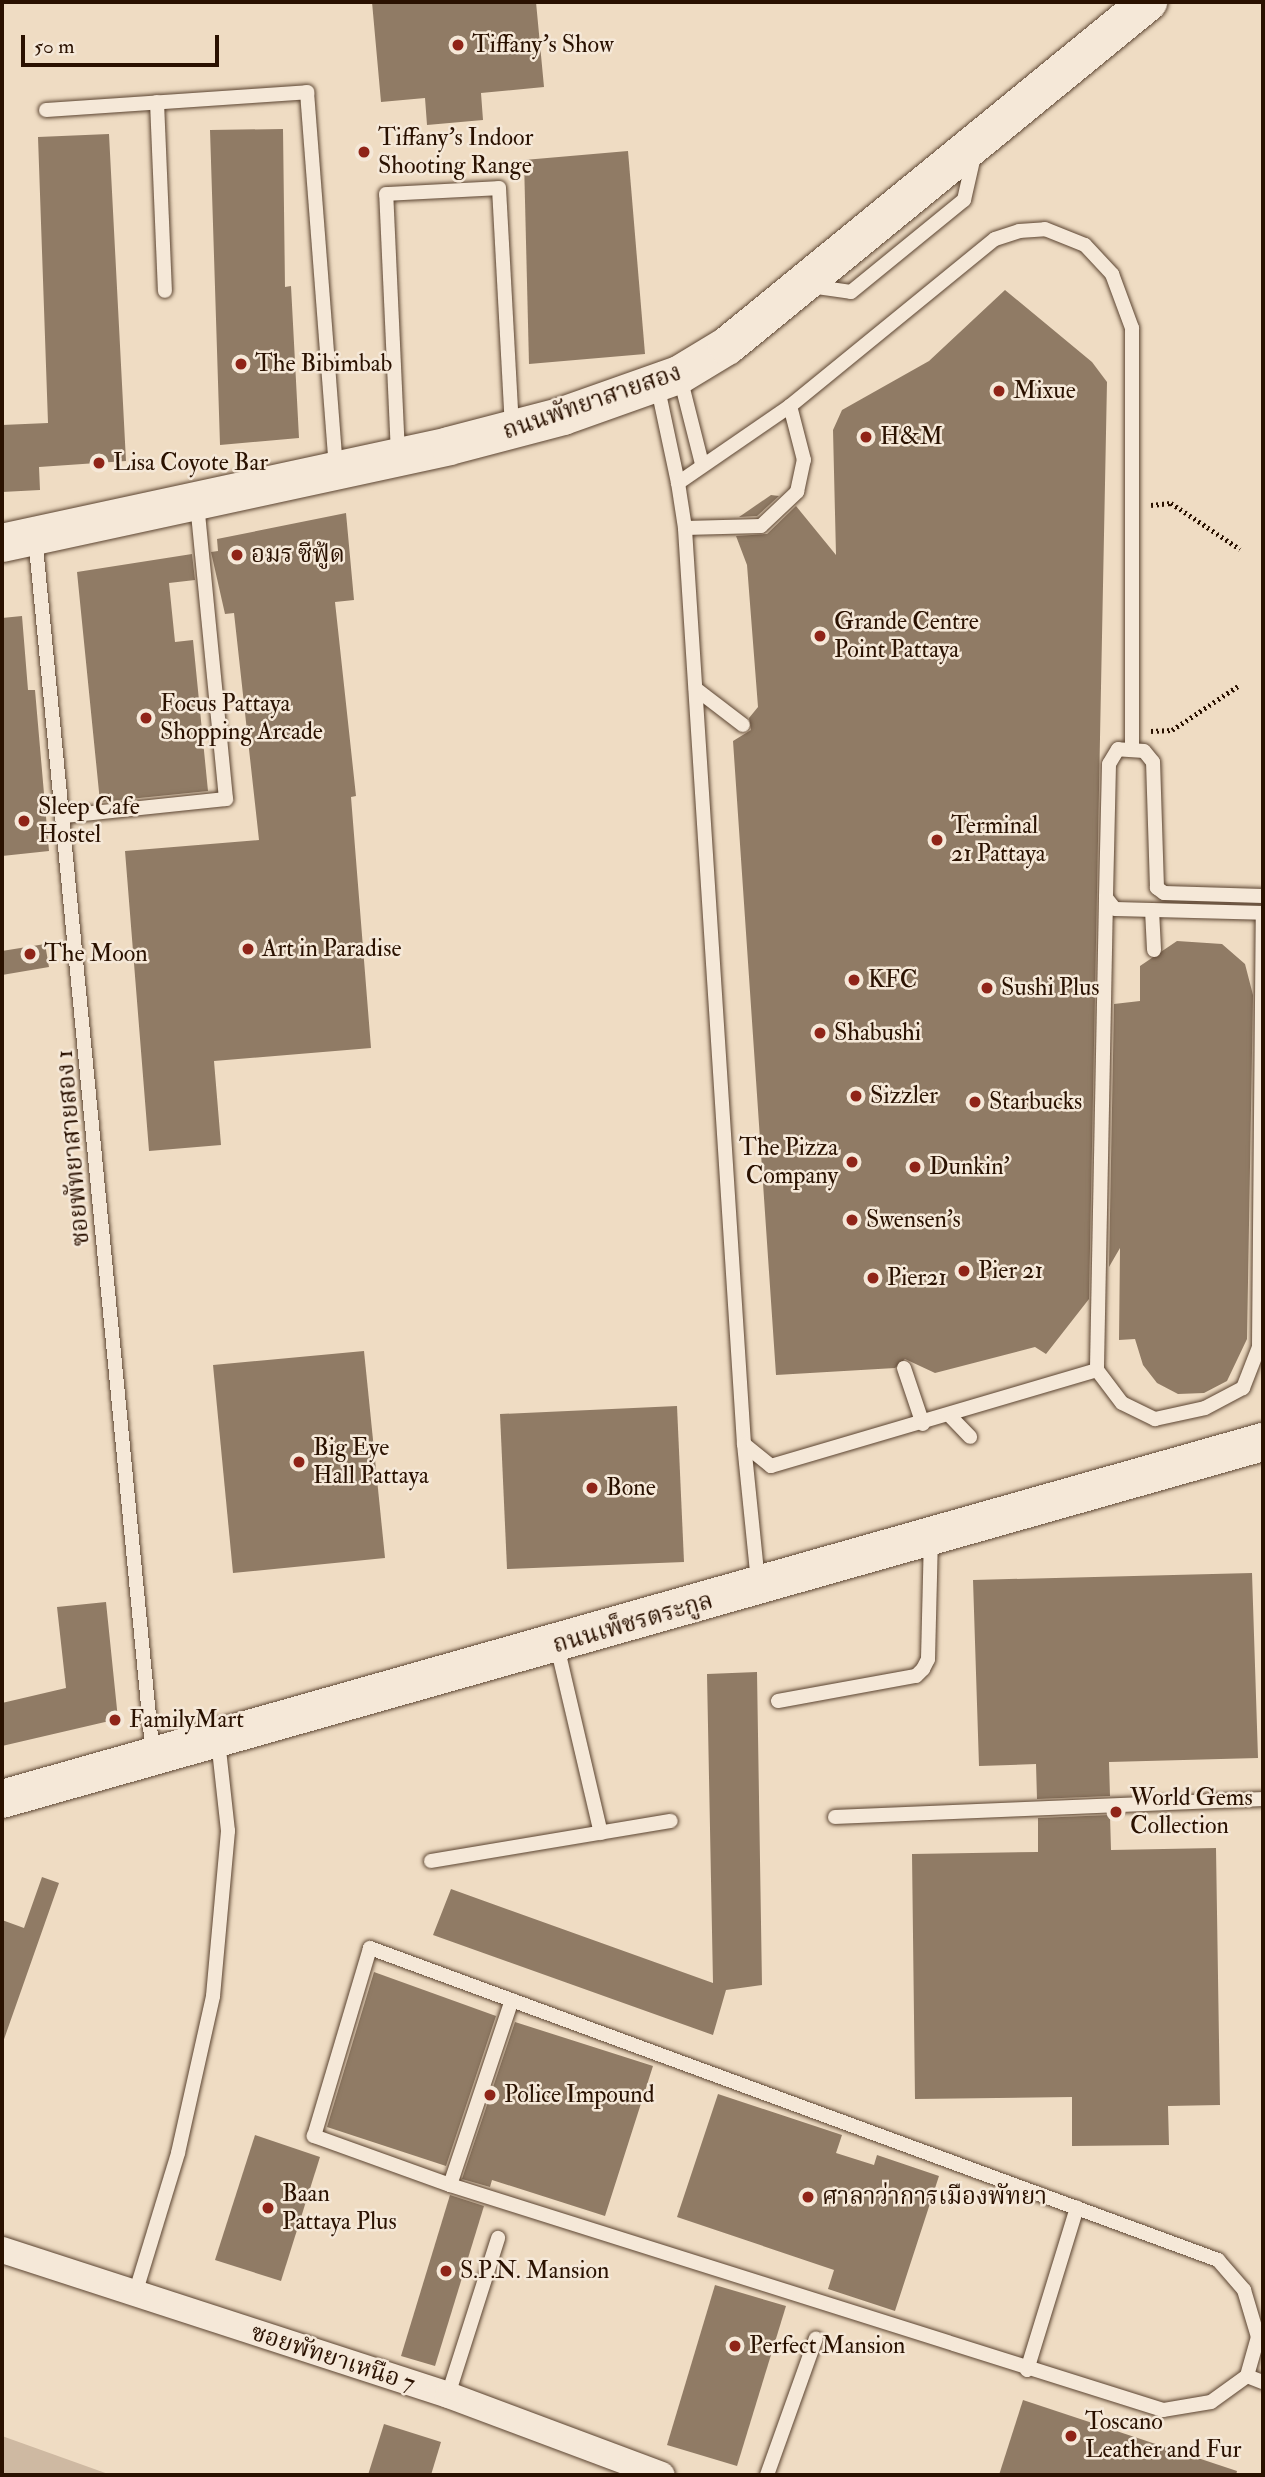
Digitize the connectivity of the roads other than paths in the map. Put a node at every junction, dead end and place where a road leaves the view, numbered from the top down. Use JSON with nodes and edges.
{"nodes":[{"id":1,"x":1148,"y":2,"type":"edge"},
{"id":2,"x":157,"y":102,"type":"junction"},
{"id":3,"x":46,"y":110,"type":"dead end"},
{"id":4,"x":165,"y":291,"type":"dead end"},
{"id":5,"x":668,"y":379,"type":"junction"},
{"id":6,"x":790,"y":406,"type":"junction"},
{"id":7,"x":512,"y":431,"type":"junction"},
{"id":8,"x":398,"y":459,"type":"junction"},
{"id":9,"x":702,"y":464,"type":"junction"},
{"id":10,"x":337,"y":473,"type":"junction"},
{"id":11,"x":678,"y":483,"type":"junction"},
{"id":12,"x":197,"y":501,"type":"junction"},
{"id":13,"x":685,"y":528,"type":"junction"},
{"id":14,"x":18,"y":539,"type":"edge"},
{"id":15,"x":696,"y":689,"type":"junction"},
{"id":16,"x":743,"y":725,"type":"dead end"},
{"id":17,"x":1132,"y":748,"type":"junction"},
{"id":18,"x":64,"y":816,"type":"junction"},
{"id":19,"x":1263,"y":896,"type":"edge"},
{"id":20,"x":1106,"y":898,"type":"junction"},
{"id":21,"x":1152,"y":910,"type":"junction"},
{"id":22,"x":1263,"y":913,"type":"edge"},
{"id":23,"x":1154,"y":950,"type":"dead end"},
{"id":24,"x":904,"y":1368,"type":"dead end"},
{"id":25,"x":1097,"y":1370,"type":"junction"},
{"id":26,"x":950,"y":1416,"type":"junction"},
{"id":27,"x":1263,"y":1421,"type":"edge"},
{"id":28,"x":923,"y":1424,"type":"junction"},
{"id":29,"x":970,"y":1437,"type":"dead end"},
{"id":30,"x":1263,"y":1442,"type":"edge"},
{"id":31,"x":744,"y":1444,"type":"junction"},
{"id":32,"x":1142,"y":1475,"type":"junction"},
{"id":33,"x":932,"y":1538,"type":"junction"},
{"id":34,"x":759,"y":1586,"type":"junction"},
{"id":35,"x":557,"y":1646,"type":"junction"},
{"id":36,"x":778,"y":1702,"type":"dead end"},
{"id":37,"x":218,"y":1740,"type":"junction"},
{"id":38,"x":153,"y":1757,"type":"junction"},
{"id":39,"x":2,"y":1799,"type":"edge"},
{"id":40,"x":1263,"y":1799,"type":"edge"},
{"id":41,"x":835,"y":1817,"type":"dead end"},
{"id":42,"x":671,"y":1821,"type":"dead end"},
{"id":43,"x":601,"y":1833,"type":"junction"},
{"id":44,"x":431,"y":1861,"type":"dead end"},
{"id":45,"x":512,"y":2000,"type":"junction"},
{"id":46,"x":450,"y":2185,"type":"junction"},
{"id":47,"x":1077,"y":2207,"type":"junction"},
{"id":48,"x":498,"y":2238,"type":"dead end"},
{"id":49,"x":2,"y":2250,"type":"edge"},
{"id":50,"x":135,"y":2294,"type":"junction"},
{"id":51,"x":816,"y":2338,"type":"dead end"},
{"id":52,"x":1261,"y":2338,"type":"edge"},
{"id":53,"x":1027,"y":2370,"type":"junction"},
{"id":54,"x":1247,"y":2376,"type":"junction"},
{"id":55,"x":1263,"y":2382,"type":"edge"},
{"id":56,"x":447,"y":2395,"type":"junction"},
{"id":57,"x":662,"y":2475,"type":"edge"},
{"id":58,"x":767,"y":2475,"type":"edge"}],
"edges":[{"from":1,"to":5,"type":"street","name":"ถนนพัทยาสายสอง"},
{"from":2,"to":3,"type":"lane"},
{"from":2,"to":4,"type":"lane"},
{"from":2,"to":10,"type":"lane"},
{"from":5,"to":7,"type":"street","name":"ถนนพัทยาสายสอง"},
{"from":5,"to":9,"type":"lane"},
{"from":5,"to":11,"type":"lane"},
{"from":6,"to":9,"type":"lane"},
{"from":6,"to":13,"type":"lane"},
{"from":6,"to":17,"type":"lane"},
{"from":7,"to":8,"type":"street","name":"ถนนพัทยาสายสอง"},
{"from":7,"to":8,"type":"lane"},
{"from":8,"to":10,"type":"street","name":"ถนนพัทยาสายสอง"},
{"from":9,"to":11,"type":"lane"},
{"from":10,"to":12,"type":"street","name":"ถนนพัทยาสายสอง"},
{"from":11,"to":13,"type":"lane"},
{"from":12,"to":14,"type":"street","name":"ถนนพัทยาสายสอง"},
{"from":12,"to":18,"type":"lane"},
{"from":13,"to":15,"type":"lane"},
{"from":14,"to":18,"type":"lane","name":"ซอยพัทยาสายสอง 1"},
{"from":15,"to":16,"type":"lane"},
{"from":15,"to":31,"type":"lane"},
{"from":17,"to":19,"type":"lane"},
{"from":17,"to":20,"type":"lane"},
{"from":18,"to":38,"type":"lane","name":"ซอยพัทยาสายสอง 1"},
{"from":20,"to":21,"type":"lane"},
{"from":20,"to":25,"type":"lane"},
{"from":21,"to":22,"type":"lane"},
{"from":21,"to":23,"type":"lane"},
{"from":22,"to":25,"type":"lane"},
{"from":24,"to":28,"type":"lane"},
{"from":25,"to":26,"type":"lane"},
{"from":26,"to":28,"type":"lane"},
{"from":26,"to":29,"type":"lane"},
{"from":27,"to":32,"type":"street"},
{"from":28,"to":31,"type":"lane"},
{"from":30,"to":32,"type":"street","name":"ถนนเพ็ชรตระกูล"},
{"from":31,"to":34,"type":"lane"},
{"from":32,"to":33,"type":"street","name":"ถนนเพ็ชรตระกูล"},
{"from":33,"to":34,"type":"street","name":"ถนนเพ็ชรตระกูล"},
{"from":33,"to":36,"type":"lane"},
{"from":34,"to":35,"type":"street","name":"ถนนเพ็ชรตระกูล"},
{"from":35,"to":37,"type":"street","name":"ถนนเพ็ชรตระกูล"},
{"from":35,"to":43,"type":"lane"},
{"from":37,"to":38,"type":"street","name":"ถนนเพ็ชรตระกูล"},
{"from":37,"to":50,"type":"lane"},
{"from":38,"to":39,"type":"street","name":"ถนนเพ็ชรตระกูล"},
{"from":40,"to":41,"type":"lane"},
{"from":42,"to":43,"type":"lane"},
{"from":43,"to":44,"type":"lane"},
{"from":45,"to":46,"type":"lane"},
{"from":45,"to":46,"type":"lane"},
{"from":45,"to":47,"type":"lane"},
{"from":46,"to":53,"type":"lane"},
{"from":47,"to":52,"type":"lane"},
{"from":47,"to":53,"type":"lane"},
{"from":48,"to":56,"type":"lane"},
{"from":49,"to":50,"type":"street","name":"ซอยพัทยาเหนือ 7"},
{"from":50,"to":56,"type":"street","name":"ซอยพัทยาเหนือ 7"},
{"from":51,"to":58,"type":"lane"},
{"from":52,"to":54,"type":"lane"},
{"from":53,"to":54,"type":"lane"},
{"from":54,"to":55,"type":"lane"},
{"from":56,"to":57,"type":"street","name":"ซอยพัทยาเหนือ 7"}]}
